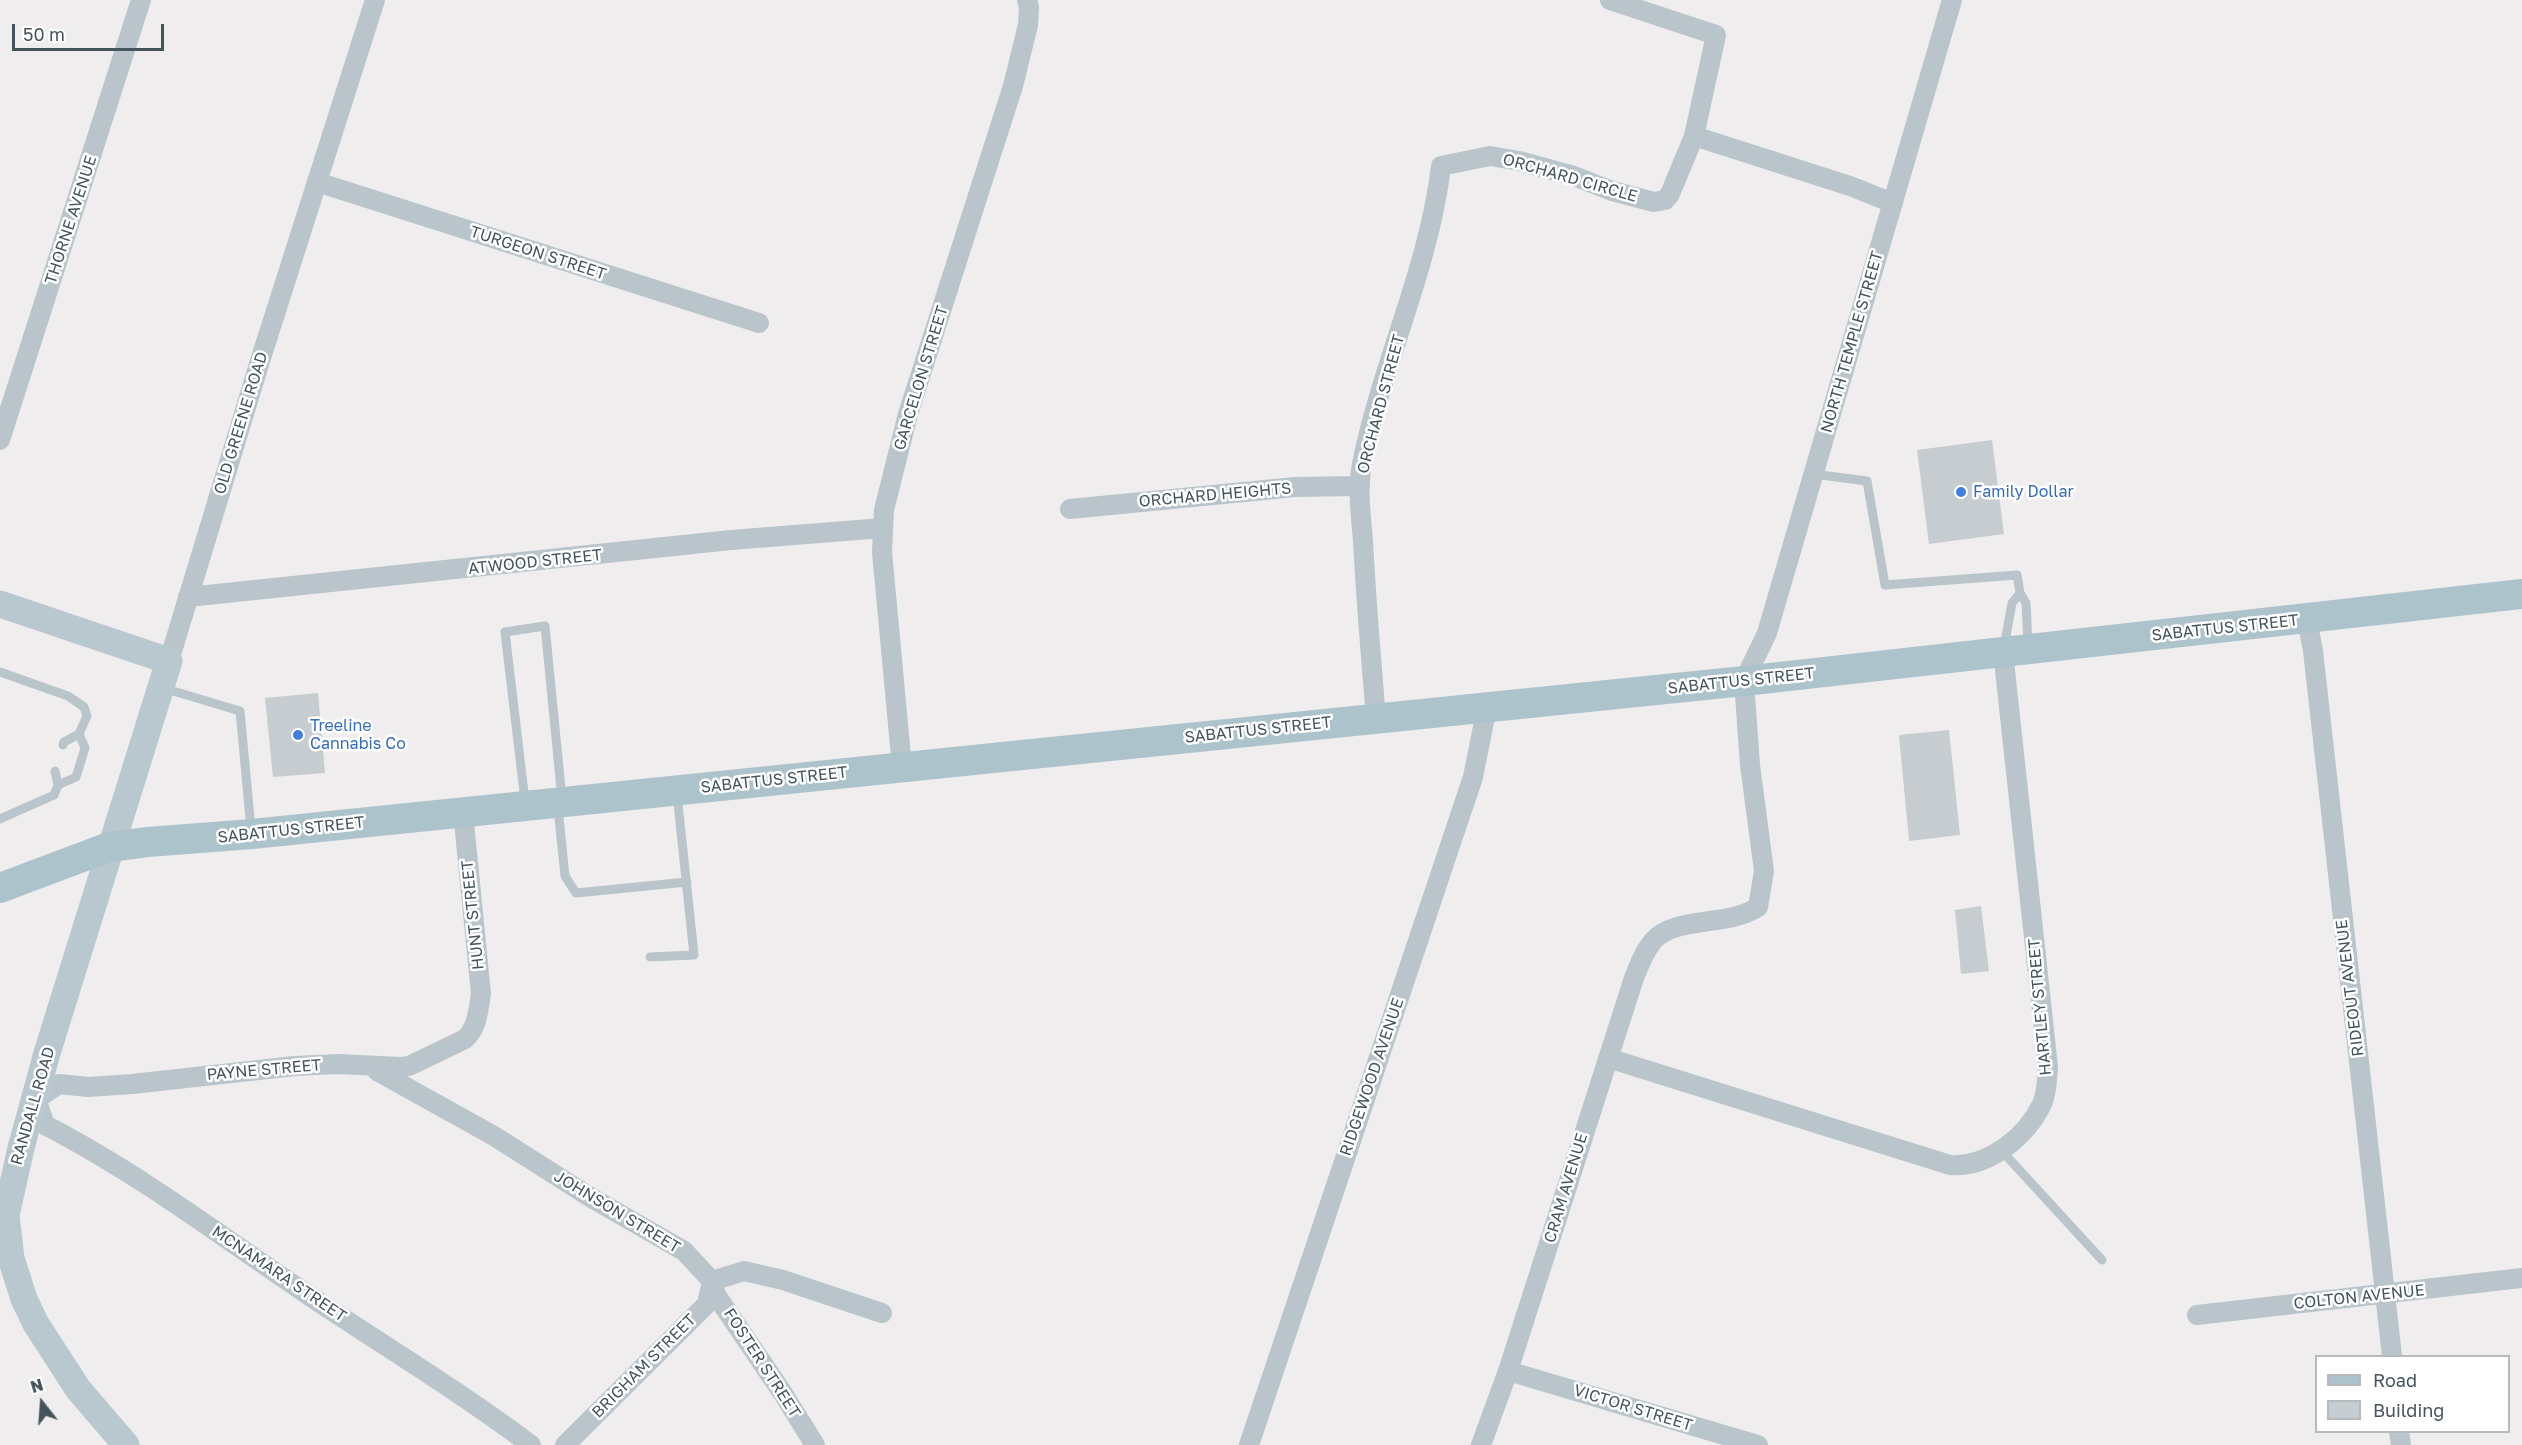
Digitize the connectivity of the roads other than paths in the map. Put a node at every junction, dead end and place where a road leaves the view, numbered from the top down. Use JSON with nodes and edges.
{"nodes":[{"id":1,"x":141,"y":0,"type":"edge"},
{"id":2,"x":375,"y":0,"type":"edge"},
{"id":3,"x":1027,"y":0,"type":"edge"},
{"id":4,"x":1610,"y":0,"type":"edge"},
{"id":5,"x":1952,"y":0,"type":"edge"},
{"id":6,"x":1694,"y":136,"type":"junction"},
{"id":7,"x":1442,"y":166,"type":"joint"},
{"id":8,"x":317,"y":182,"type":"junction"},
{"id":9,"x":1893,"y":203,"type":"junction"},
{"id":10,"x":759,"y":323,"type":"dead end"},
{"id":11,"x":0,"y":440,"type":"edge"},
{"id":12,"x":1813,"y":474,"type":"junction"},
{"id":13,"x":1360,"y":486,"type":"junction"},
{"id":14,"x":1070,"y":509,"type":"dead end"},
{"id":15,"x":882,"y":528,"type":"junction"},
{"id":16,"x":2020,"y":593,"type":"junction"},
{"id":17,"x":2522,"y":594,"type":"edge"},
{"id":18,"x":188,"y":597,"type":"junction"},
{"id":19,"x":0,"y":604,"type":"edge"},
{"id":20,"x":2307,"y":619,"type":"junction"},
{"id":21,"x":2015,"y":651,"type":"junction"},
{"id":22,"x":169,"y":662,"type":"junction"},
{"id":23,"x":0,"y":672,"type":"edge"},
{"id":24,"x":1744,"y":681,"type":"junction"},
{"id":25,"x":160,"y":687,"type":"junction"},
{"id":26,"x":1487,"y":707,"type":"junction"},
{"id":27,"x":1376,"y":718,"type":"junction"},
{"id":28,"x":80,"y":735,"type":"junction"},
{"id":29,"x":63,"y":745,"type":"dead end"},
{"id":30,"x":902,"y":767,"type":"junction"},
{"id":31,"x":55,"y":771,"type":"dead end"},
{"id":32,"x":58,"y":785,"type":"junction"},
{"id":33,"x":676,"y":790,"type":"junction"},
{"id":34,"x":560,"y":802,"type":"junction"},
{"id":35,"x":525,"y":806,"type":"junction"},
{"id":36,"x":463,"y":812,"type":"junction"},
{"id":37,"x":0,"y":819,"type":"edge"},
{"id":38,"x":252,"y":834,"type":"junction"},
{"id":39,"x":110,"y":847,"type":"junction"},
{"id":40,"x":687,"y":882,"type":"junction"},
{"id":41,"x":0,"y":888,"type":"edge"},
{"id":42,"x":650,"y":957,"type":"dead end"},
{"id":43,"x":477,"y":1018,"type":"joint"},
{"id":44,"x":1608,"y":1058,"type":"junction"},
{"id":45,"x":360,"y":1066,"type":"junction"},
{"id":46,"x":36,"y":1099,"type":"junction"},
{"id":47,"x":2001,"y":1150,"type":"junction"},
{"id":48,"x":2102,"y":1260,"type":"dead end"},
{"id":49,"x":2522,"y":1278,"type":"edge"},
{"id":50,"x":712,"y":1281,"type":"junction"},
{"id":51,"x":2385,"y":1294,"type":"junction"},
{"id":52,"x":882,"y":1313,"type":"dead end"},
{"id":53,"x":2197,"y":1315,"type":"dead end"},
{"id":54,"x":2392,"y":1355,"type":"edge"},
{"id":55,"x":1508,"y":1371,"type":"junction"},
{"id":56,"x":126,"y":1445,"type":"edge"},
{"id":57,"x":531,"y":1445,"type":"edge"},
{"id":58,"x":565,"y":1445,"type":"edge"},
{"id":59,"x":815,"y":1445,"type":"edge"},
{"id":60,"x":1249,"y":1445,"type":"edge"},
{"id":61,"x":1481,"y":1445,"type":"edge"},
{"id":62,"x":1758,"y":1445,"type":"edge"}],
"edges":[{"from":1,"to":11,"type":"street","name":"THORNE AVENUE"},
{"from":2,"to":8,"type":"street","name":"OLD GREENE ROAD"},
{"from":3,"to":15,"type":"street","name":"GARCELON STREET"},
{"from":4,"to":6,"type":"street","name":"ORCHARD CIRCLE"},
{"from":5,"to":9,"type":"street","name":"NORTH TEMPLE STREET"},
{"from":6,"to":7,"type":"street","name":"ORCHARD CIRCLE"},
{"from":6,"to":9,"type":"street"},
{"from":7,"to":13,"type":"street","name":"ORCHARD STREET"},
{"from":8,"to":10,"type":"street","name":"TURGEON STREET"},
{"from":8,"to":18,"type":"street","name":"OLD GREENE ROAD"},
{"from":9,"to":12,"type":"street","name":"NORTH TEMPLE STREET"},
{"from":12,"to":16,"type":"lane"},
{"from":12,"to":24,"type":"street","name":"NORTH TEMPLE STREET"},
{"from":13,"to":14,"type":"street","name":"ORCHARD HEIGHTS"},
{"from":13,"to":27,"type":"street","name":"ORCHARD STREET"},
{"from":15,"to":18,"type":"street","name":"ATWOOD STREET"},
{"from":15,"to":30,"type":"street","name":"GARCELON STREET"},
{"from":16,"to":21,"type":"lane"},
{"from":16,"to":21,"type":"lane"},
{"from":17,"to":20,"type":"main road","name":"SABATTUS STREET"},
{"from":18,"to":22,"type":"street","name":"OLD GREENE ROAD"},
{"from":19,"to":22,"type":"street"},
{"from":20,"to":21,"type":"main road","name":"SABATTUS STREET"},
{"from":20,"to":51,"type":"street","name":"RIDEOUT AVENUE"},
{"from":21,"to":24,"type":"main road","name":"SABATTUS STREET"},
{"from":21,"to":47,"type":"street","name":"HARTLEY STREET"},
{"from":22,"to":25,"type":"street","name":"OLD GREENE ROAD"},
{"from":23,"to":28,"type":"lane"},
{"from":24,"to":26,"type":"main road","name":"SABATTUS STREET"},
{"from":24,"to":44,"type":"street","name":"CRAM AVENUE"},
{"from":25,"to":38,"type":"lane"},
{"from":25,"to":39,"type":"street","name":"OLD GREENE ROAD"},
{"from":26,"to":27,"type":"main road","name":"SABATTUS STREET"},
{"from":26,"to":60,"type":"street","name":"RIDGEWOOD AVENUE"},
{"from":27,"to":30,"type":"main road","name":"SABATTUS STREET"},
{"from":28,"to":29,"type":"lane"},
{"from":28,"to":32,"type":"lane"},
{"from":30,"to":33,"type":"main road","name":"SABATTUS STREET"},
{"from":31,"to":32,"type":"lane"},
{"from":32,"to":37,"type":"lane"},
{"from":33,"to":34,"type":"main road","name":"SABATTUS STREET"},
{"from":33,"to":40,"type":"lane"},
{"from":34,"to":35,"type":"main road","name":"SABATTUS STREET"},
{"from":34,"to":35,"type":"lane"},
{"from":34,"to":40,"type":"lane"},
{"from":35,"to":36,"type":"main road","name":"SABATTUS STREET"},
{"from":36,"to":38,"type":"main road","name":"SABATTUS STREET"},
{"from":36,"to":43,"type":"street","name":"HUNT STREET"},
{"from":38,"to":39,"type":"main road","name":"SABATTUS STREET"},
{"from":39,"to":41,"type":"main road","name":"SABATTUS STREET"},
{"from":39,"to":46,"type":"street","name":"RANDALL ROAD"},
{"from":40,"to":42,"type":"lane"},
{"from":43,"to":45,"type":"street","name":"PAYNE STREET"},
{"from":44,"to":47,"type":"street","name":"HARTLEY STREET"},
{"from":44,"to":55,"type":"street","name":"CRAM AVENUE"},
{"from":45,"to":46,"type":"street","name":"PAYNE STREET"},
{"from":45,"to":50,"type":"street","name":"JOHNSON STREET"},
{"from":46,"to":56,"type":"street","name":"RANDALL ROAD"},
{"from":46,"to":57,"type":"street","name":"MCNAMARA STREET"},
{"from":47,"to":48,"type":"lane"},
{"from":49,"to":51,"type":"street","name":"COLTON AVENUE"},
{"from":50,"to":52,"type":"street"},
{"from":50,"to":58,"type":"street","name":"BRIGHAM STREET"},
{"from":50,"to":59,"type":"street","name":"FOSTER STREET"},
{"from":51,"to":53,"type":"street","name":"COLTON AVENUE"},
{"from":51,"to":54,"type":"street","name":"RIDEOUT AVENUE"},
{"from":55,"to":61,"type":"street","name":"CRAM AVENUE"},
{"from":55,"to":62,"type":"street","name":"VICTOR STREET"}]}
